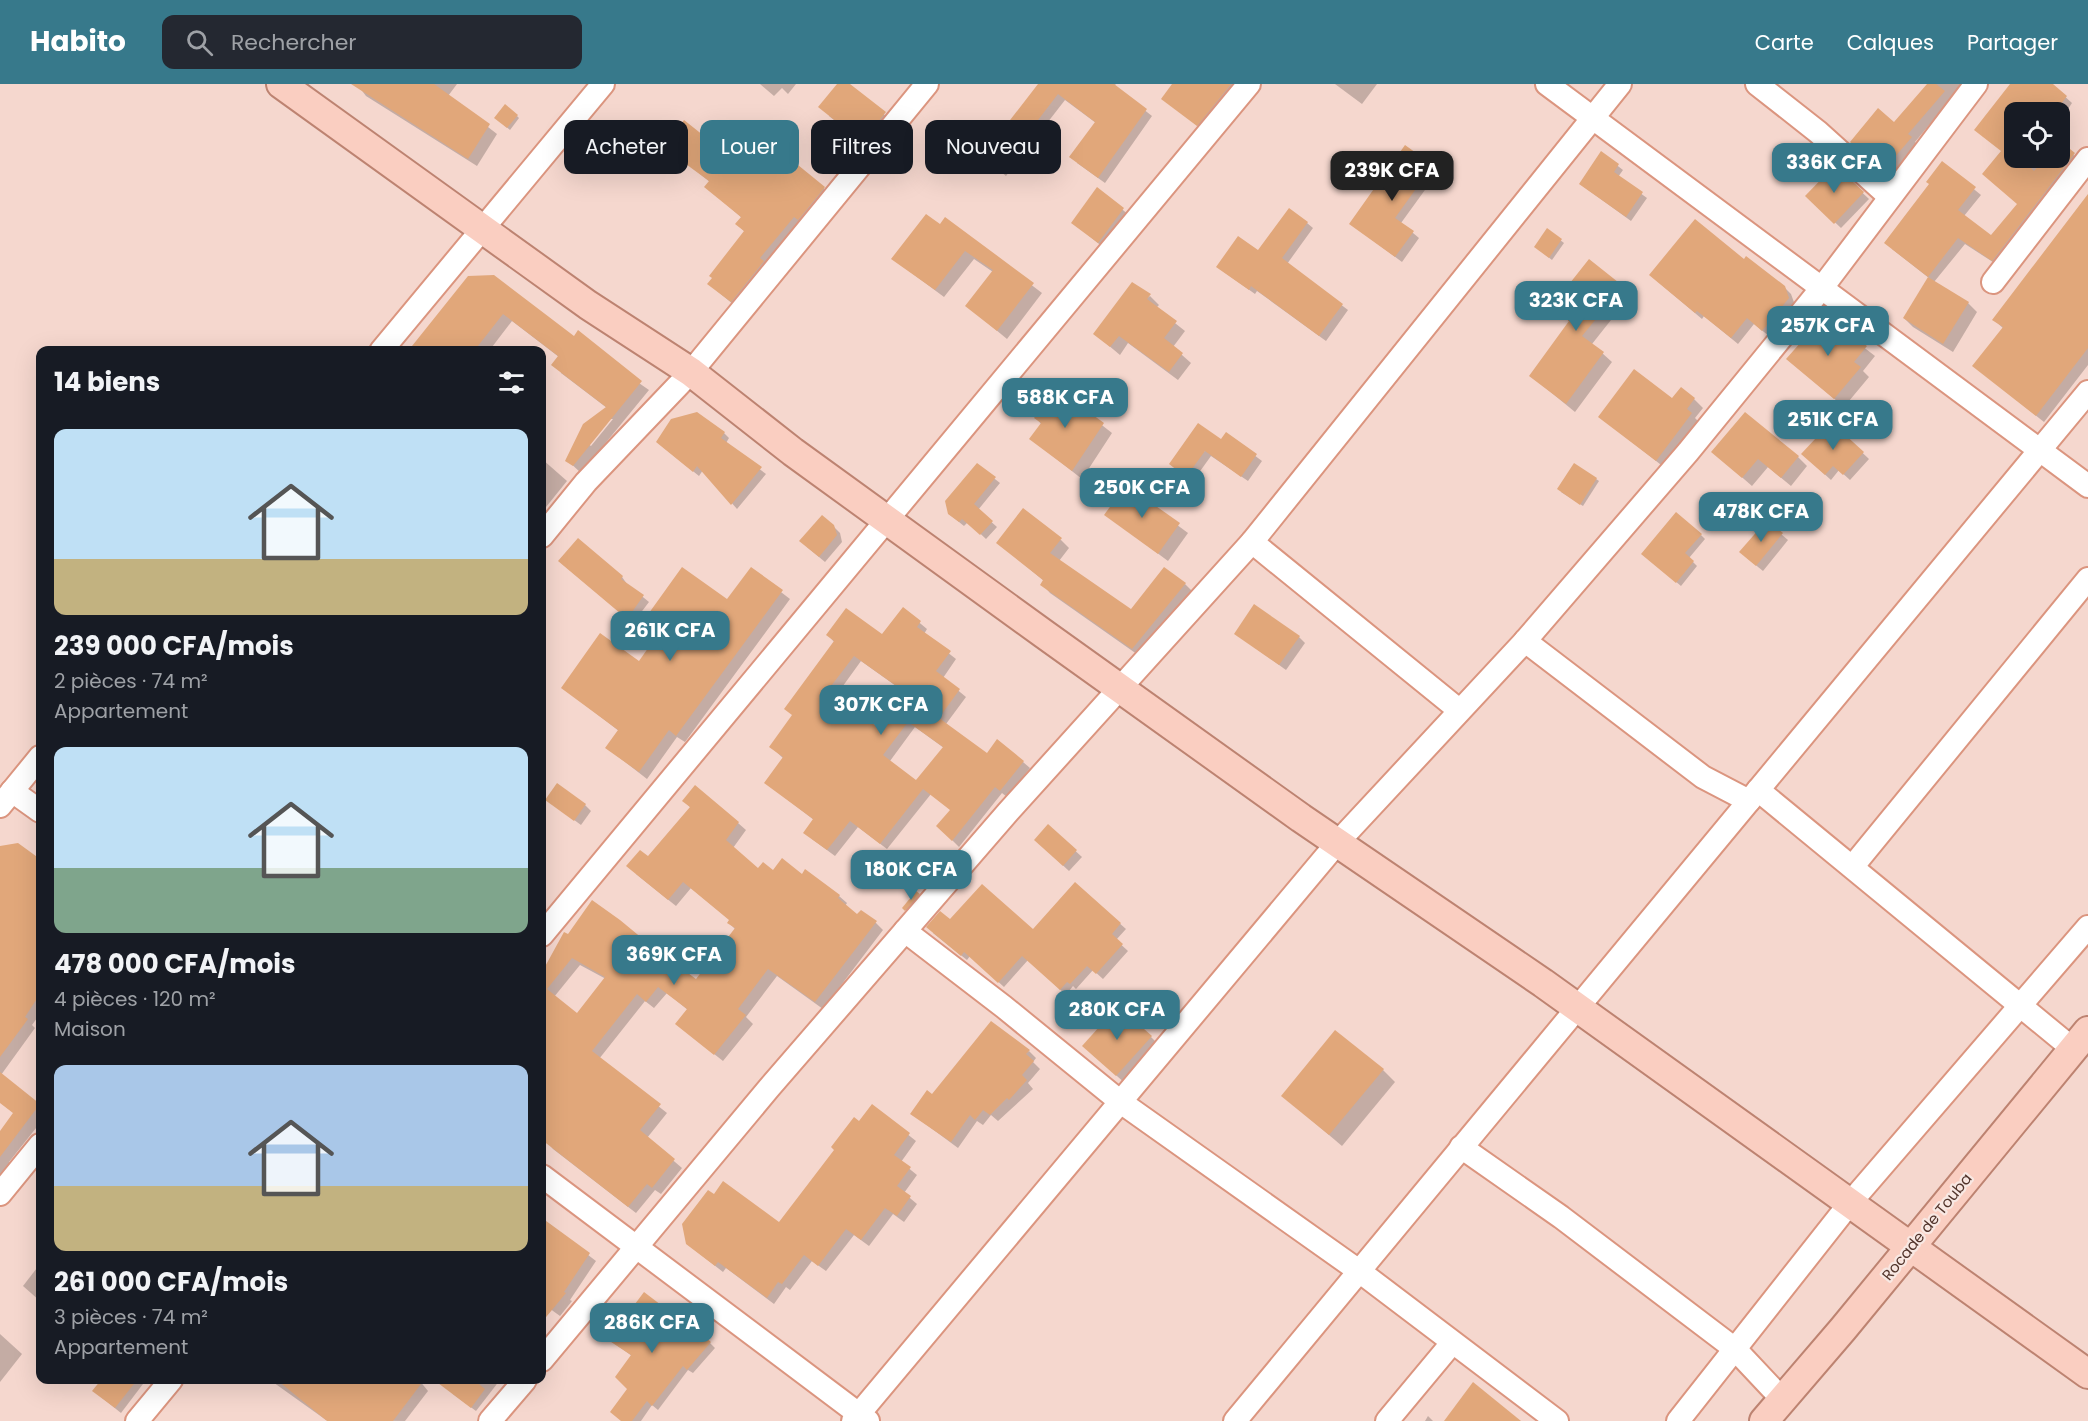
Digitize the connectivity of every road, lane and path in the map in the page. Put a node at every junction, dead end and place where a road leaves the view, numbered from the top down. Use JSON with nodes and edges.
{"nodes":[{"id":1,"x":281,"y":84,"type":"edge"},
{"id":2,"x":603,"y":84,"type":"edge"},
{"id":3,"x":927,"y":84,"type":"edge"},
{"id":4,"x":1249,"y":84,"type":"edge"},
{"id":5,"x":1547,"y":84,"type":"edge"},
{"id":6,"x":1620,"y":84,"type":"edge"},
{"id":7,"x":1757,"y":84,"type":"edge"},
{"id":8,"x":1966,"y":87,"type":"edge"},
{"id":9,"x":1592,"y":118,"type":"junction"},
{"id":10,"x":2088,"y":159,"type":"edge"},
{"id":11,"x":1890,"y":198,"type":"junction"},
{"id":12,"x":481,"y":228,"type":"junction"},
{"id":13,"x":1993,"y":282,"type":"dead end"},
{"id":14,"x":1821,"y":289,"type":"junction"},
{"id":15,"x":385,"y":346,"type":"edge"},
{"id":16,"x":691,"y":372,"type":"junction"},
{"id":17,"x":2088,"y":392,"type":"edge"},
{"id":18,"x":2039,"y":450,"type":"junction"},
{"id":19,"x":2088,"y":486,"type":"edge"},
{"id":20,"x":886,"y":520,"type":"junction"},
{"id":21,"x":546,"y":531,"type":"edge"},
{"id":22,"x":1252,"y":542,"type":"junction"},
{"id":23,"x":2088,"y":579,"type":"edge"},
{"id":24,"x":1525,"y":641,"type":"junction"},
{"id":25,"x":1120,"y":688,"type":"junction"},
{"id":26,"x":1459,"y":710,"type":"junction"},
{"id":27,"x":36,"y":762,"type":"edge"},
{"id":28,"x":1754,"y":795,"type":"junction"},
{"id":29,"x":6,"y":798,"type":"edge"},
{"id":30,"x":36,"y":809,"type":"edge"},
{"id":31,"x":1338,"y":842,"type":"junction"},
{"id":32,"x":1853,"y":867,"type":"junction"},
{"id":33,"x":2088,"y":927,"type":"edge"},
{"id":34,"x":546,"y":930,"type":"edge"},
{"id":35,"x":905,"y":932,"type":"junction"},
{"id":36,"x":1578,"y":1007,"type":"junction"},
{"id":37,"x":2022,"y":1007,"type":"junction"},
{"id":38,"x":2083,"y":1038,"type":"edge"},
{"id":39,"x":1122,"y":1103,"type":"junction"},
{"id":40,"x":1461,"y":1148,"type":"junction"},
{"id":41,"x":36,"y":1150,"type":"edge"},
{"id":42,"x":546,"y":1179,"type":"edge"},
{"id":43,"x":0,"y":1194,"type":"edge"},
{"id":44,"x":1850,"y":1203,"type":"junction"},
{"id":45,"x":1911,"y":1246,"type":"junction"},
{"id":46,"x":635,"y":1248,"type":"junction"},
{"id":47,"x":1359,"y":1270,"type":"junction"},
{"id":48,"x":1452,"y":1343,"type":"junction"},
{"id":49,"x":1735,"y":1349,"type":"junction"},
{"id":50,"x":546,"y":1355,"type":"edge"},
{"id":51,"x":2088,"y":1374,"type":"edge"},
{"id":52,"x":168,"y":1384,"type":"edge"},
{"id":53,"x":522,"y":1384,"type":"edge"},
{"id":54,"x":1778,"y":1412,"type":"edge"},
{"id":55,"x":860,"y":1419,"type":"edge"},
{"id":56,"x":137,"y":1421,"type":"edge"},
{"id":57,"x":490,"y":1421,"type":"edge"},
{"id":58,"x":1234,"y":1421,"type":"edge"},
{"id":59,"x":1387,"y":1421,"type":"edge"},
{"id":60,"x":1557,"y":1421,"type":"edge"},
{"id":61,"x":1678,"y":1421,"type":"edge"}],
"edges":[{"from":1,"to":12,"type":"main road"},
{"from":2,"to":12,"type":"street"},
{"from":3,"to":16,"type":"street"},
{"from":4,"to":20,"type":"street"},
{"from":5,"to":9,"type":"street"},
{"from":6,"to":9,"type":"street"},
{"from":7,"to":11,"type":"street"},
{"from":8,"to":11,"type":"street"},
{"from":9,"to":14,"type":"street"},
{"from":9,"to":22,"type":"street"},
{"from":10,"to":13,"type":"street"},
{"from":11,"to":14,"type":"street"},
{"from":12,"to":15,"type":"street"},
{"from":12,"to":16,"type":"main road"},
{"from":14,"to":18,"type":"street"},
{"from":14,"to":24,"type":"street"},
{"from":16,"to":20,"type":"main road"},
{"from":16,"to":21,"type":"street"},
{"from":17,"to":18,"type":"street"},
{"from":18,"to":19,"type":"street"},
{"from":18,"to":28,"type":"street"},
{"from":20,"to":25,"type":"main road"},
{"from":20,"to":34,"type":"street"},
{"from":22,"to":25,"type":"street"},
{"from":22,"to":26,"type":"street"},
{"from":23,"to":32,"type":"street"},
{"from":24,"to":26,"type":"street"},
{"from":24,"to":28,"type":"street"},
{"from":25,"to":31,"type":"main road"},
{"from":25,"to":35,"type":"street"},
{"from":26,"to":31,"type":"street"},
{"from":27,"to":29,"type":"street"},
{"from":28,"to":32,"type":"street"},
{"from":28,"to":36,"type":"street"},
{"from":29,"to":30,"type":"street"},
{"from":31,"to":36,"type":"main road"},
{"from":31,"to":39,"type":"street"},
{"from":32,"to":37,"type":"street"},
{"from":33,"to":37,"type":"street"},
{"from":35,"to":39,"type":"street"},
{"from":35,"to":46,"type":"street"},
{"from":36,"to":40,"type":"street"},
{"from":36,"to":44,"type":"main road"},
{"from":37,"to":38,"type":"street"},
{"from":37,"to":44,"type":"street"},
{"from":38,"to":45,"type":"main road","name":"Rocade de Touba"},
{"from":39,"to":47,"type":"street"},
{"from":39,"to":55,"type":"street"},
{"from":40,"to":47,"type":"street"},
{"from":40,"to":49,"type":"street"},
{"from":41,"to":43,"type":"street"},
{"from":42,"to":46,"type":"street"},
{"from":44,"to":45,"type":"main road"},
{"from":44,"to":49,"type":"street"},
{"from":45,"to":51,"type":"main road"},
{"from":45,"to":54,"type":"main road","name":"Rocade de Touba"},
{"from":46,"to":50,"type":"street"},
{"from":46,"to":55,"type":"street"},
{"from":47,"to":48,"type":"street"},
{"from":47,"to":58,"type":"street"},
{"from":48,"to":59,"type":"street"},
{"from":48,"to":60,"type":"street"},
{"from":49,"to":54,"type":"street"},
{"from":49,"to":61,"type":"street"},
{"from":52,"to":56,"type":"street"},
{"from":53,"to":57,"type":"street"}]}
